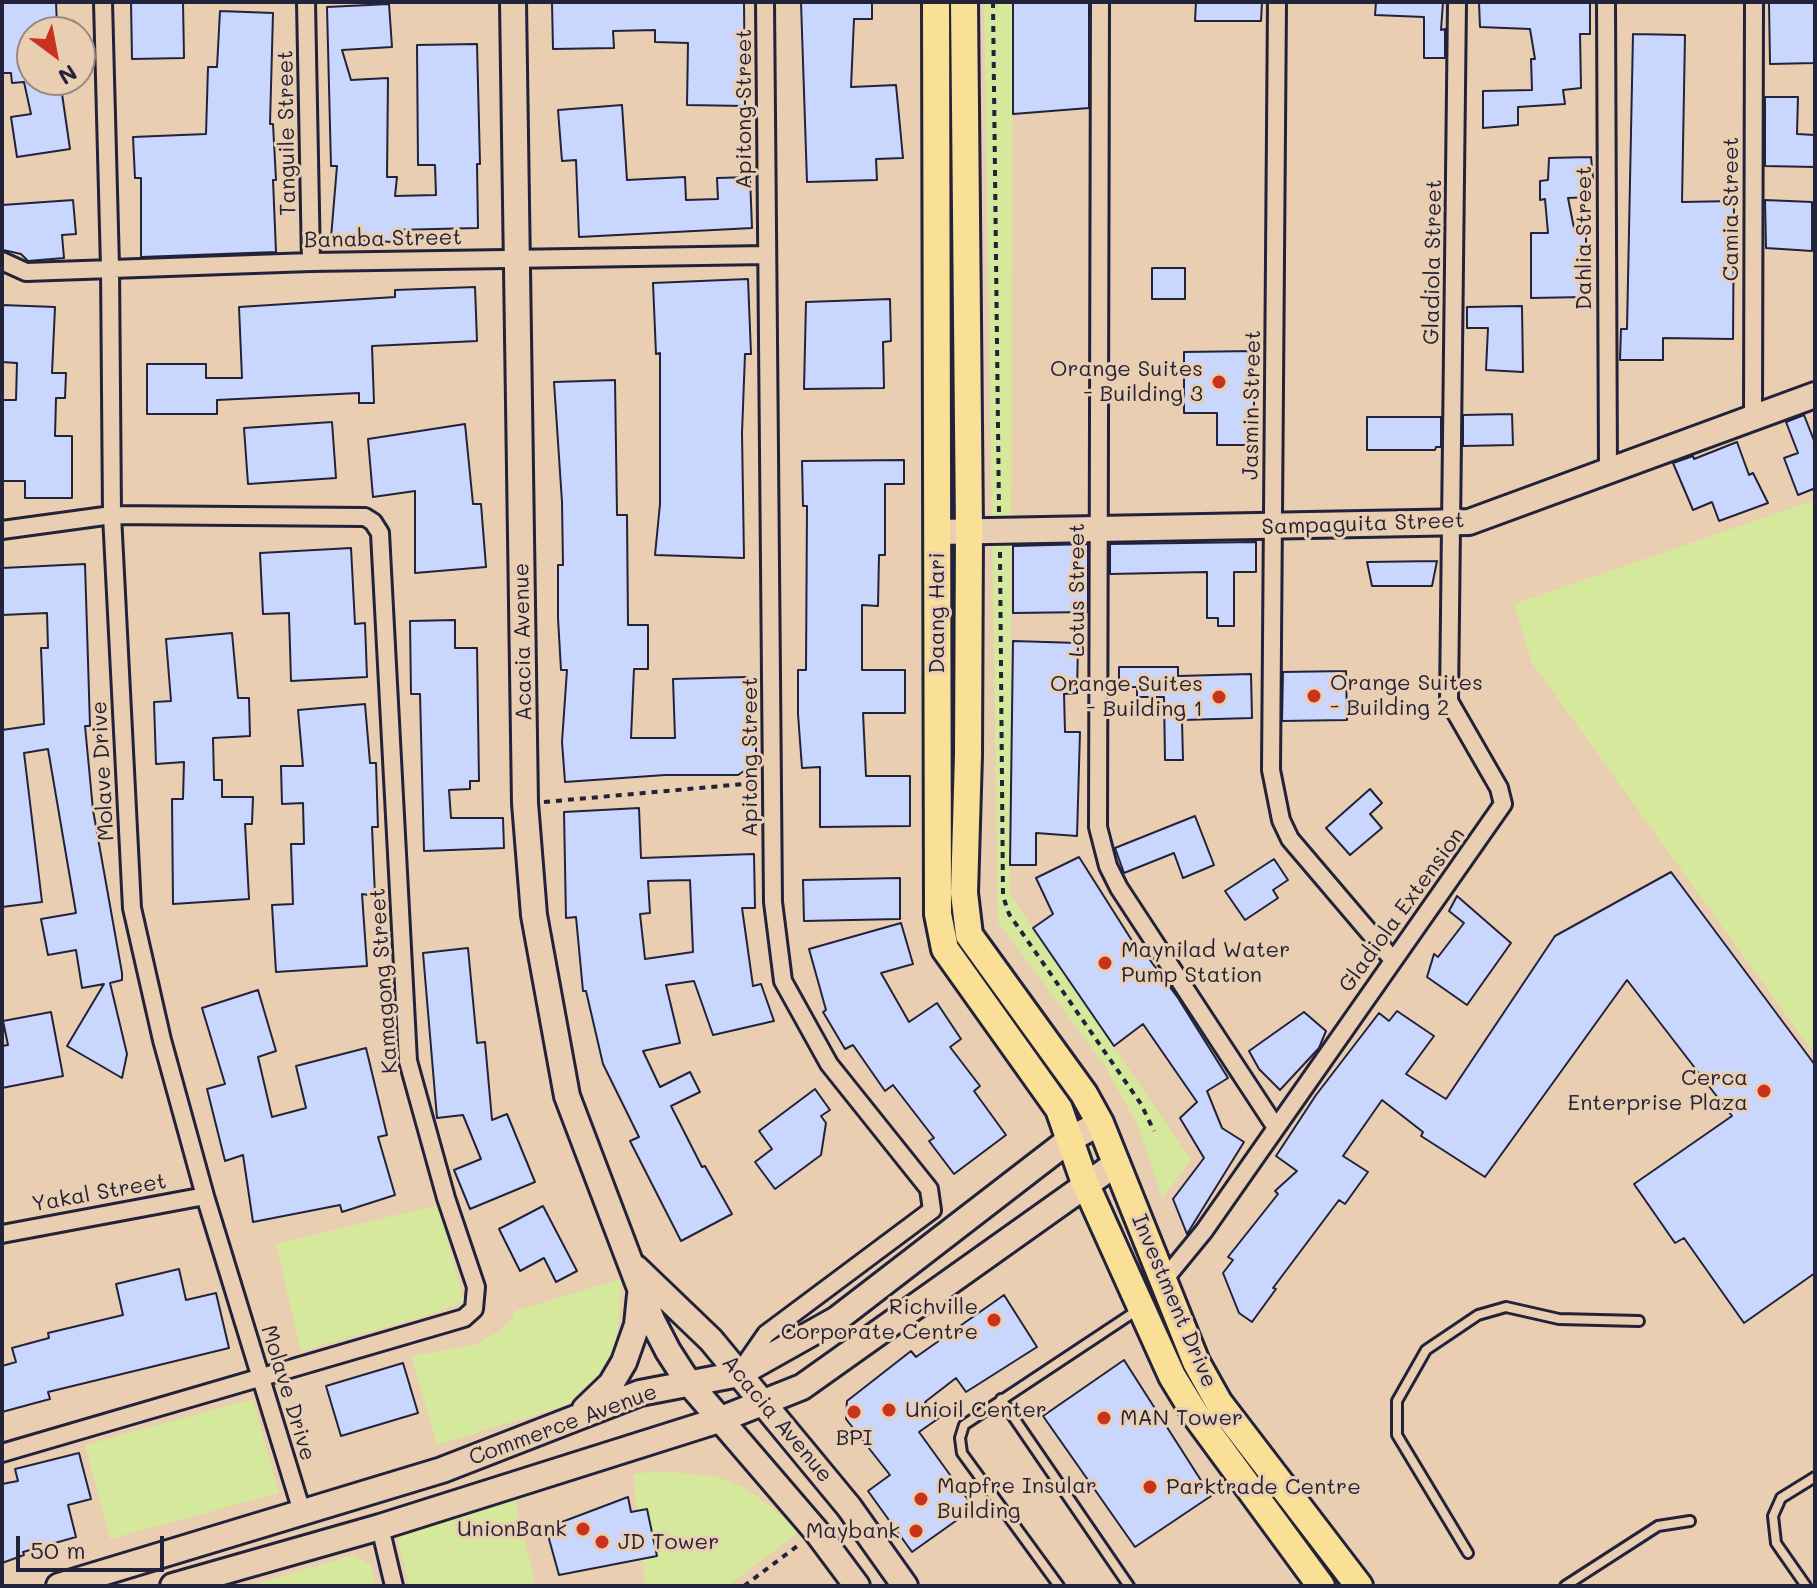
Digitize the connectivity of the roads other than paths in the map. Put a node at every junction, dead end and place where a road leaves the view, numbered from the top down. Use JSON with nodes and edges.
{"nodes":[{"id":1,"x":103,"y":2,"type":"edge"},
{"id":2,"x":306,"y":2,"type":"edge"},
{"id":3,"x":513,"y":2,"type":"edge"},
{"id":4,"x":765,"y":2,"type":"edge"},
{"id":5,"x":936,"y":2,"type":"edge"},
{"id":6,"x":964,"y":2,"type":"edge"},
{"id":7,"x":1100,"y":2,"type":"edge"},
{"id":8,"x":1277,"y":2,"type":"edge"},
{"id":9,"x":1457,"y":2,"type":"edge"},
{"id":10,"x":1606,"y":2,"type":"edge"},
{"id":11,"x":1754,"y":2,"type":"edge"},
{"id":12,"x":767,"y":255,"type":"junction"},
{"id":13,"x":519,"y":258,"type":"junction"},
{"id":14,"x":2,"y":261,"type":"edge"},
{"id":15,"x":311,"y":262,"type":"junction"},
{"id":16,"x":110,"y":267,"type":"junction"},
{"id":17,"x":1815,"y":395,"type":"edge"},
{"id":18,"x":1753,"y":417,"type":"junction"},
{"id":19,"x":1608,"y":473,"type":"junction"},
{"id":20,"x":112,"y":515,"type":"junction"},
{"id":21,"x":1452,"y":522,"type":"junction"},
{"id":22,"x":1100,"y":527,"type":"junction"},
{"id":23,"x":1273,"y":527,"type":"junction"},
{"id":24,"x":2,"y":530,"type":"edge"},
{"id":25,"x":969,"y":530,"type":"junction"},
{"id":26,"x":937,"y":532,"type":"junction"},
{"id":27,"x":1393,"y":960,"type":"junction"},
{"id":28,"x":1100,"y":1123,"type":"junction"},
{"id":29,"x":1275,"y":1126,"type":"junction"},
{"id":30,"x":1069,"y":1140,"type":"junction"},
{"id":31,"x":1117,"y":1163,"type":"junction"},
{"id":32,"x":1085,"y":1183,"type":"junction"},
{"id":33,"x":205,"y":1196,"type":"junction"},
{"id":34,"x":2,"y":1234,"type":"edge"},
{"id":35,"x":637,"y":1277,"type":"junction"},
{"id":36,"x":1163,"y":1281,"type":"junction"},
{"id":37,"x":1144,"y":1308,"type":"junction"},
{"id":38,"x":1639,"y":1321,"type":"dead end"},
{"id":39,"x":739,"y":1374,"type":"junction"},
{"id":40,"x":260,"y":1378,"type":"junction"},
{"id":41,"x":688,"y":1382,"type":"junction"},
{"id":42,"x":1001,"y":1399,"type":"junction"},
{"id":43,"x":764,"y":1403,"type":"junction"},
{"id":44,"x":573,"y":1418,"type":"junction"},
{"id":45,"x":719,"y":1420,"type":"junction"},
{"id":46,"x":2,"y":1453,"type":"edge"},
{"id":47,"x":1815,"y":1477,"type":"edge"},
{"id":48,"x":303,"y":1515,"type":"junction"},
{"id":49,"x":1690,"y":1521,"type":"dead end"},
{"id":50,"x":380,"y":1527,"type":"junction"},
{"id":51,"x":1468,"y":1553,"type":"dead end"},
{"id":52,"x":59,"y":1586,"type":"edge"},
{"id":53,"x":173,"y":1586,"type":"edge"},
{"id":54,"x":394,"y":1586,"type":"edge"},
{"id":55,"x":857,"y":1586,"type":"edge"},
{"id":56,"x":905,"y":1586,"type":"edge"},
{"id":57,"x":1059,"y":1586,"type":"edge"},
{"id":58,"x":1129,"y":1586,"type":"edge"},
{"id":59,"x":1321,"y":1586,"type":"edge"},
{"id":60,"x":1359,"y":1586,"type":"edge"},
{"id":61,"x":1565,"y":1586,"type":"edge"},
{"id":62,"x":1806,"y":1586,"type":"edge"}],
"edges":[{"from":1,"to":16,"type":"street","name":"Molave Drive"},
{"from":2,"to":15,"type":"street","name":"Tanguile Street"},
{"from":3,"to":13,"type":"main road","name":"Acacia Avenue"},
{"from":4,"to":12,"type":"street","name":"Apitong Street"},
{"from":5,"to":26,"type":"main road","name":"Daang Hari"},
{"from":6,"to":25,"type":"main road","name":"Daang Hari"},
{"from":7,"to":22,"type":"street","name":"Lotus Street"},
{"from":8,"to":23,"type":"street","name":"Jasmin Street"},
{"from":9,"to":21,"type":"street","name":"Gladiola Street"},
{"from":10,"to":19,"type":"street","name":"Dahlia Street"},
{"from":11,"to":18,"type":"street","name":"Camia Street"},
{"from":12,"to":13,"type":"street","name":"Banaba Street"},
{"from":12,"to":39,"type":"street","name":"Apitong Street"},
{"from":13,"to":15,"type":"street","name":"Banaba Street"},
{"from":13,"to":35,"type":"main road","name":"Acacia Avenue"},
{"from":14,"to":16,"type":"street","name":"Banaba Street"},
{"from":15,"to":16,"type":"street","name":"Banaba Street"},
{"from":16,"to":20,"type":"street","name":"Molave Drive"},
{"from":17,"to":18,"type":"main road","name":"Sampaguita Street"},
{"from":18,"to":19,"type":"main road","name":"Sampaguita Street"},
{"from":19,"to":21,"type":"main road","name":"Sampaguita Street"},
{"from":20,"to":24,"type":"street","name":"Kamagong Street"},
{"from":20,"to":33,"type":"street","name":"Molave Drive"},
{"from":20,"to":40,"type":"street","name":"Kamagong Street"},
{"from":21,"to":23,"type":"main road","name":"Sampaguita Street"},
{"from":21,"to":27,"type":"street","name":"Gladiola Extension"},
{"from":22,"to":23,"type":"main road","name":"Sampaguita Street"},
{"from":22,"to":25,"type":"main road","name":"Sampaguita Street"},
{"from":22,"to":29,"type":"street","name":"Lotus Street"},
{"from":23,"to":27,"type":"street","name":"Jasmin Street"},
{"from":25,"to":26,"type":"main road","name":"Sampaguita Street"},
{"from":25,"to":28,"type":"main road","name":"Daang Hari"},
{"from":26,"to":30,"type":"main road","name":"Daang Hari"},
{"from":27,"to":29,"type":"street","name":"Gladiola Extension"},
{"from":28,"to":30,"type":"main road","name":"Commerce Avenue"},
{"from":28,"to":31,"type":"main road","name":"Daang Hari"},
{"from":29,"to":36,"type":"street","name":"Gladiola Extension"},
{"from":30,"to":32,"type":"main road","name":"Daang Hari"},
{"from":30,"to":39,"type":"main road","name":"Commerce Avenue"},
{"from":31,"to":32,"type":"main road","name":"Commerce Avenue"},
{"from":31,"to":36,"type":"main road","name":"Investment Drive"},
{"from":32,"to":37,"type":"main road","name":"Investment Drive"},
{"from":32,"to":43,"type":"main road","name":"Commerce Avenue"},
{"from":33,"to":34,"type":"street","name":"Yakal Street"},
{"from":33,"to":40,"type":"street","name":"Molave Drive"},
{"from":35,"to":39,"type":"main road","name":"Acacia Avenue"},
{"from":35,"to":41,"type":"main road","name":"Acacia Avenue"},
{"from":35,"to":44,"type":"main road"},
{"from":36,"to":60,"type":"main road","name":"Investment Drive"},
{"from":37,"to":42,"type":"lane"},
{"from":37,"to":59,"type":"main road","name":"Investment Drive"},
{"from":38,"to":51,"type":"lane"},
{"from":39,"to":41,"type":"main road","name":"Commerce Avenue"},
{"from":39,"to":43,"type":"main road","name":"Acacia Avenue"},
{"from":40,"to":46,"type":"street","name":"Kamagong Street"},
{"from":40,"to":48,"type":"street","name":"Molave Drive"},
{"from":41,"to":44,"type":"main road","name":"Commerce Avenue"},
{"from":41,"to":45,"type":"main road","name":"Acacia Avenue"},
{"from":42,"to":57,"type":"lane"},
{"from":42,"to":58,"type":"lane"},
{"from":43,"to":45,"type":"main road","name":"Commerce Avenue"},
{"from":43,"to":56,"type":"main road","name":"Acacia Avenue"},
{"from":44,"to":48,"type":"main road","name":"Commerce Avenue"},
{"from":45,"to":50,"type":"main road","name":"Commerce Avenue"},
{"from":45,"to":55,"type":"main road","name":"Acacia Avenue"},
{"from":47,"to":62,"type":"lane"},
{"from":48,"to":52,"type":"main road","name":"Commerce Avenue"},
{"from":49,"to":61,"type":"lane"},
{"from":50,"to":53,"type":"main road","name":"Commerce Avenue"},
{"from":50,"to":54,"type":"street"}]}
